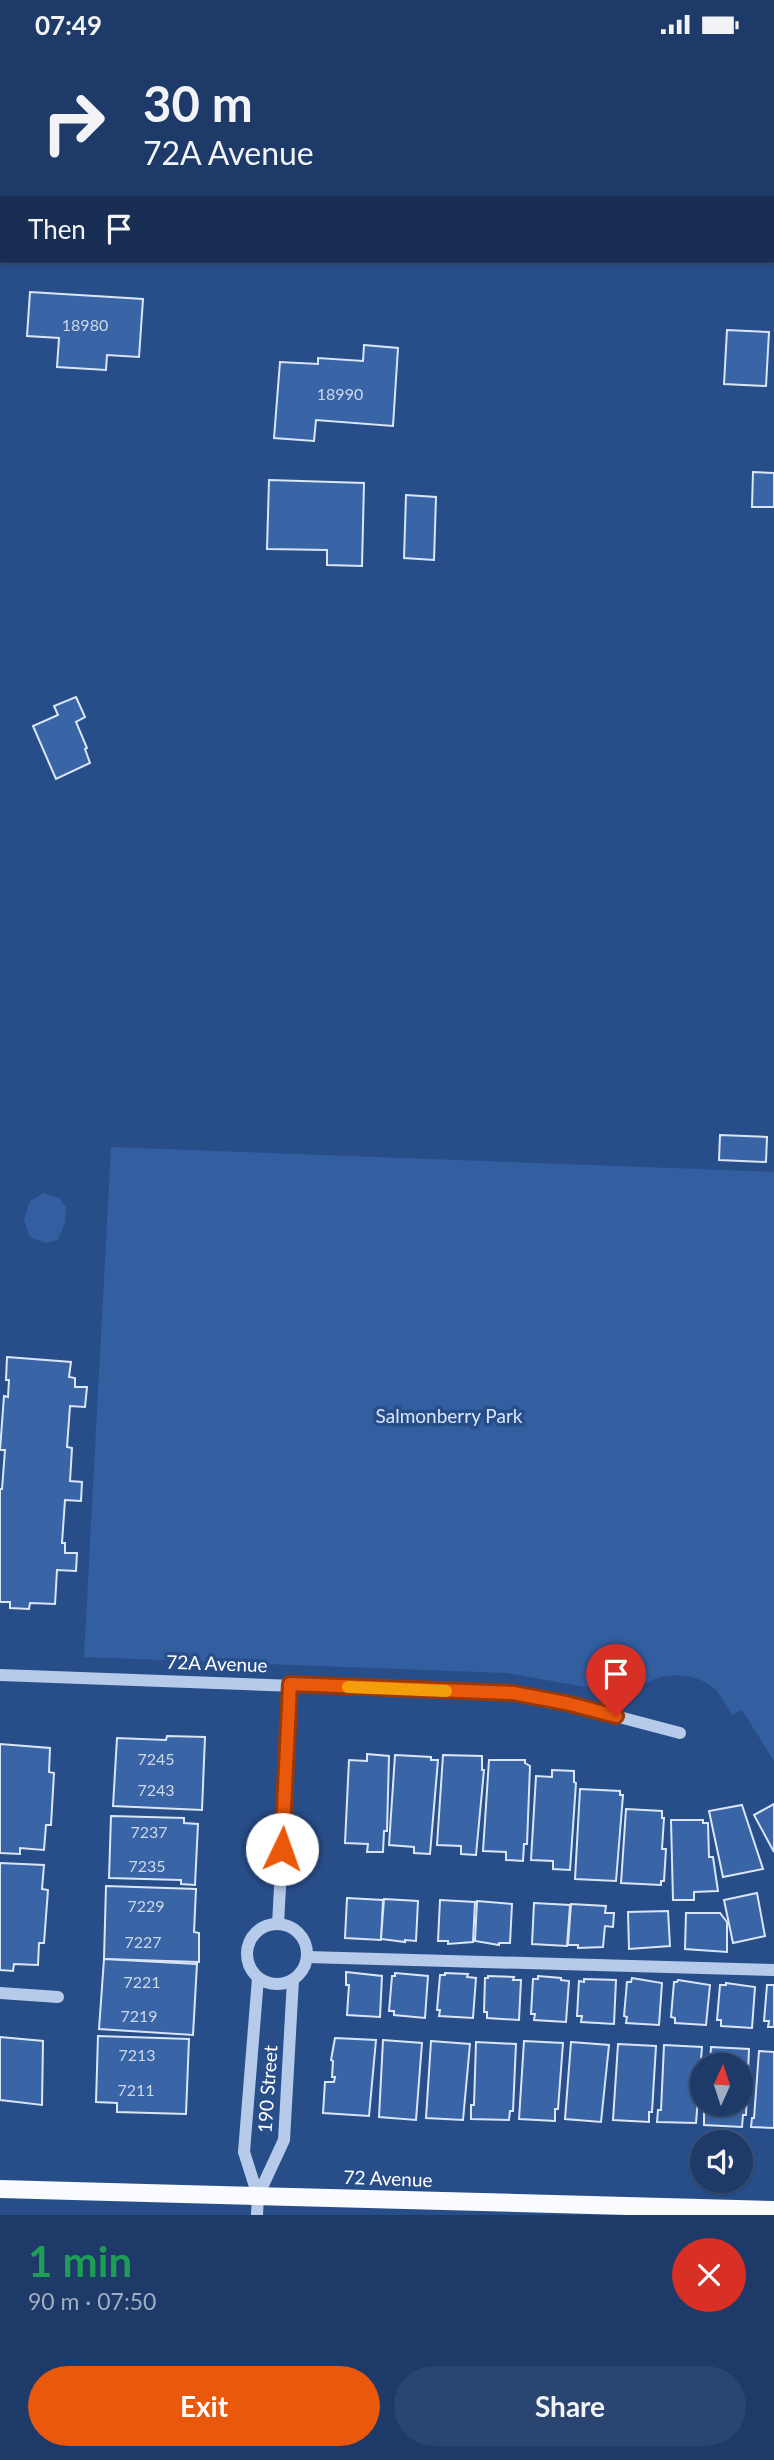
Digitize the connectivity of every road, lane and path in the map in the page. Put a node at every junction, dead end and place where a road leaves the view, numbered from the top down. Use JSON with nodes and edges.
{"nodes":[{"id":1,"x":0,"y":1675,"type":"edge"},
{"id":2,"x":290,"y":1684,"type":"junction"},
{"id":3,"x":680,"y":1733,"type":"dead end"},
{"id":4,"x":278,"y":1924,"type":"junction"},
{"id":5,"x":307,"y":1957,"type":"junction"},
{"id":6,"x":774,"y":1970,"type":"edge"},
{"id":7,"x":258,"y":1978,"type":"junction"},
{"id":8,"x":293,"y":1980,"type":"junction"},
{"id":9,"x":0,"y":1993,"type":"edge"},
{"id":10,"x":58,"y":1997,"type":"dead end"},
{"id":11,"x":0,"y":2189,"type":"edge"},
{"id":12,"x":258,"y":2196,"type":"junction"},
{"id":13,"x":774,"y":2210,"type":"edge"},
{"id":14,"x":257,"y":2215,"type":"edge"}],
"edges":[{"from":1,"to":2,"type":"street","name":"72A Avenue"},
{"from":2,"to":3,"type":"street","name":"72A Avenue"},
{"from":2,"to":4,"type":"street"},
{"from":4,"to":5,"type":"street"},
{"from":4,"to":7,"type":"street","name":"190 Street"},
{"from":5,"to":6,"type":"street"},
{"from":5,"to":8,"type":"street","name":"190 Street"},
{"from":7,"to":8,"type":"street"},
{"from":7,"to":12,"type":"street","name":"190 Street"},
{"from":8,"to":12,"type":"street","name":"190 Street"},
{"from":9,"to":10,"type":"street"},
{"from":11,"to":12,"type":"main road","name":"72 Avenue"},
{"from":12,"to":13,"type":"main road","name":"72 Avenue"},
{"from":12,"to":14,"type":"street","name":"190 Street"}]}
